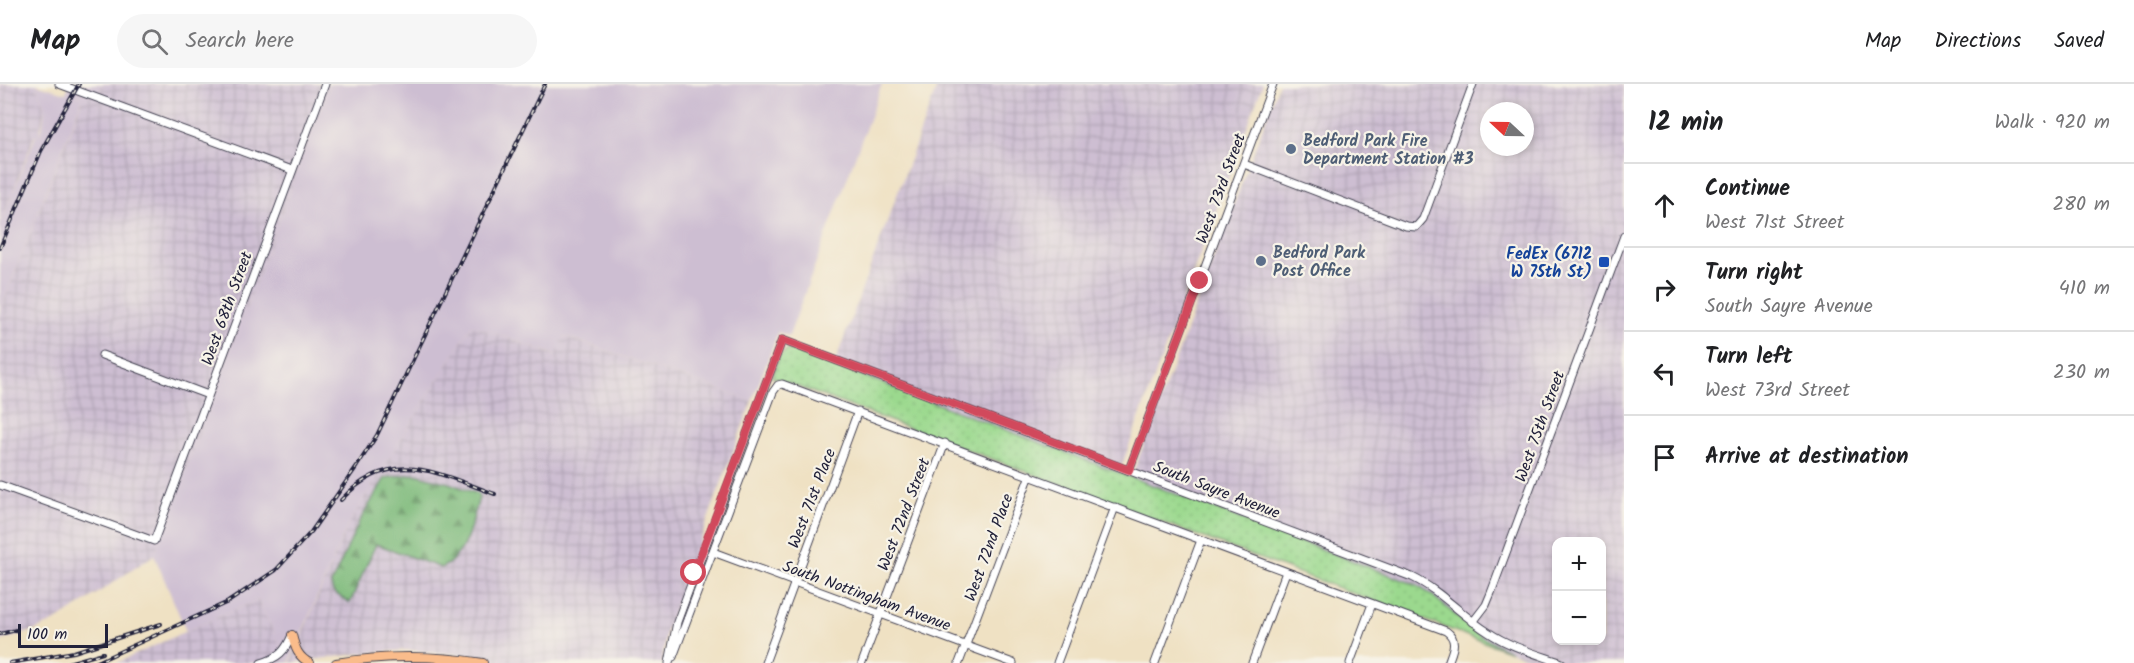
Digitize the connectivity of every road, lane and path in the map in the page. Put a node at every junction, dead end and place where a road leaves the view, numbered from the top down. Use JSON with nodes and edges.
{"nodes":[{"id":1,"x":59,"y":84,"type":"edge"},
{"id":2,"x":325,"y":84,"type":"edge"},
{"id":3,"x":1273,"y":84,"type":"edge"},
{"id":4,"x":1473,"y":84,"type":"edge"},
{"id":5,"x":1244,"y":164,"type":"junction"},
{"id":6,"x":292,"y":170,"type":"junction"},
{"id":7,"x":1624,"y":236,"type":"edge"},
{"id":8,"x":102,"y":355,"type":"dead end"},
{"id":9,"x":208,"y":395,"type":"junction"},
{"id":10,"x":858,"y":411,"type":"junction"},
{"id":11,"x":945,"y":443,"type":"junction"},
{"id":12,"x":1129,"y":470,"type":"junction"},
{"id":13,"x":1030,"y":475,"type":"junction"},
{"id":14,"x":0,"y":485,"type":"edge"},
{"id":15,"x":1115,"y":507,"type":"junction"},
{"id":16,"x":1201,"y":540,"type":"junction"},
{"id":17,"x":713,"y":552,"type":"junction"},
{"id":18,"x":1286,"y":572,"type":"junction"},
{"id":19,"x":794,"y":582,"type":"junction"},
{"id":20,"x":1372,"y":604,"type":"junction"},
{"id":21,"x":880,"y":614,"type":"junction"},
{"id":22,"x":1473,"y":622,"type":"junction"},
{"id":23,"x":292,"y":635,"type":"joint"},
{"id":24,"x":965,"y":646,"type":"junction"},
{"id":25,"x":261,"y":663,"type":"edge"},
{"id":26,"x":310,"y":663,"type":"edge"},
{"id":27,"x":336,"y":663,"type":"edge"},
{"id":28,"x":483,"y":663,"type":"edge"},
{"id":29,"x":670,"y":663,"type":"edge"},
{"id":30,"x":765,"y":663,"type":"edge"},
{"id":31,"x":862,"y":663,"type":"edge"},
{"id":32,"x":959,"y":663,"type":"edge"},
{"id":33,"x":1013,"y":663,"type":"edge"},
{"id":34,"x":1058,"y":663,"type":"edge"},
{"id":35,"x":1155,"y":663,"type":"edge"},
{"id":36,"x":1252,"y":663,"type":"edge"},
{"id":37,"x":1350,"y":663,"type":"edge"},
{"id":38,"x":1448,"y":663,"type":"edge"},
{"id":39,"x":1562,"y":663,"type":"edge"}],
"edges":[{"from":1,"to":6,"type":"street"},
{"from":2,"to":6,"type":"street","name":"West 68th Street"},
{"from":3,"to":5,"type":"street","name":"West 73rd Street"},
{"from":4,"to":5,"type":"street"},
{"from":5,"to":12,"type":"street","name":"West 73rd Street"},
{"from":6,"to":9,"type":"street","name":"West 68th Street"},
{"from":7,"to":22,"type":"street","name":"West 75th Street"},
{"from":8,"to":9,"type":"street"},
{"from":9,"to":14,"type":"street","name":"West 68th Street"},
{"from":10,"to":11,"type":"street"},
{"from":10,"to":17,"type":"street"},
{"from":10,"to":19,"type":"street","name":"West 71st Place"},
{"from":11,"to":13,"type":"street"},
{"from":11,"to":21,"type":"street","name":"West 72nd Street"},
{"from":12,"to":22,"type":"street","name":"South Sayre Avenue"},
{"from":12,"to":29,"type":"street","name":"South Sayre Avenue"},
{"from":13,"to":15,"type":"street"},
{"from":13,"to":24,"type":"street","name":"West 72nd Place"},
{"from":15,"to":16,"type":"street"},
{"from":15,"to":34,"type":"street"},
{"from":16,"to":18,"type":"street"},
{"from":16,"to":35,"type":"street"},
{"from":17,"to":19,"type":"street","name":"South Nottingham Avenue"},
{"from":17,"to":29,"type":"street"},
{"from":18,"to":20,"type":"street"},
{"from":18,"to":36,"type":"street"},
{"from":19,"to":21,"type":"street","name":"South Nottingham Avenue"},
{"from":19,"to":30,"type":"street","name":"West 71st Place"},
{"from":20,"to":37,"type":"street"},
{"from":20,"to":38,"type":"street"},
{"from":21,"to":24,"type":"street","name":"South Nottingham Avenue"},
{"from":21,"to":31,"type":"street","name":"West 72nd Street"},
{"from":22,"to":39,"type":"street","name":"South Sayre Avenue"},
{"from":23,"to":25,"type":"street"},
{"from":23,"to":26,"type":"main road"},
{"from":24,"to":32,"type":"street","name":"West 72nd Place"},
{"from":24,"to":33,"type":"street","name":"South Nottingham Avenue"},
{"from":27,"to":28,"type":"main road"}]}
